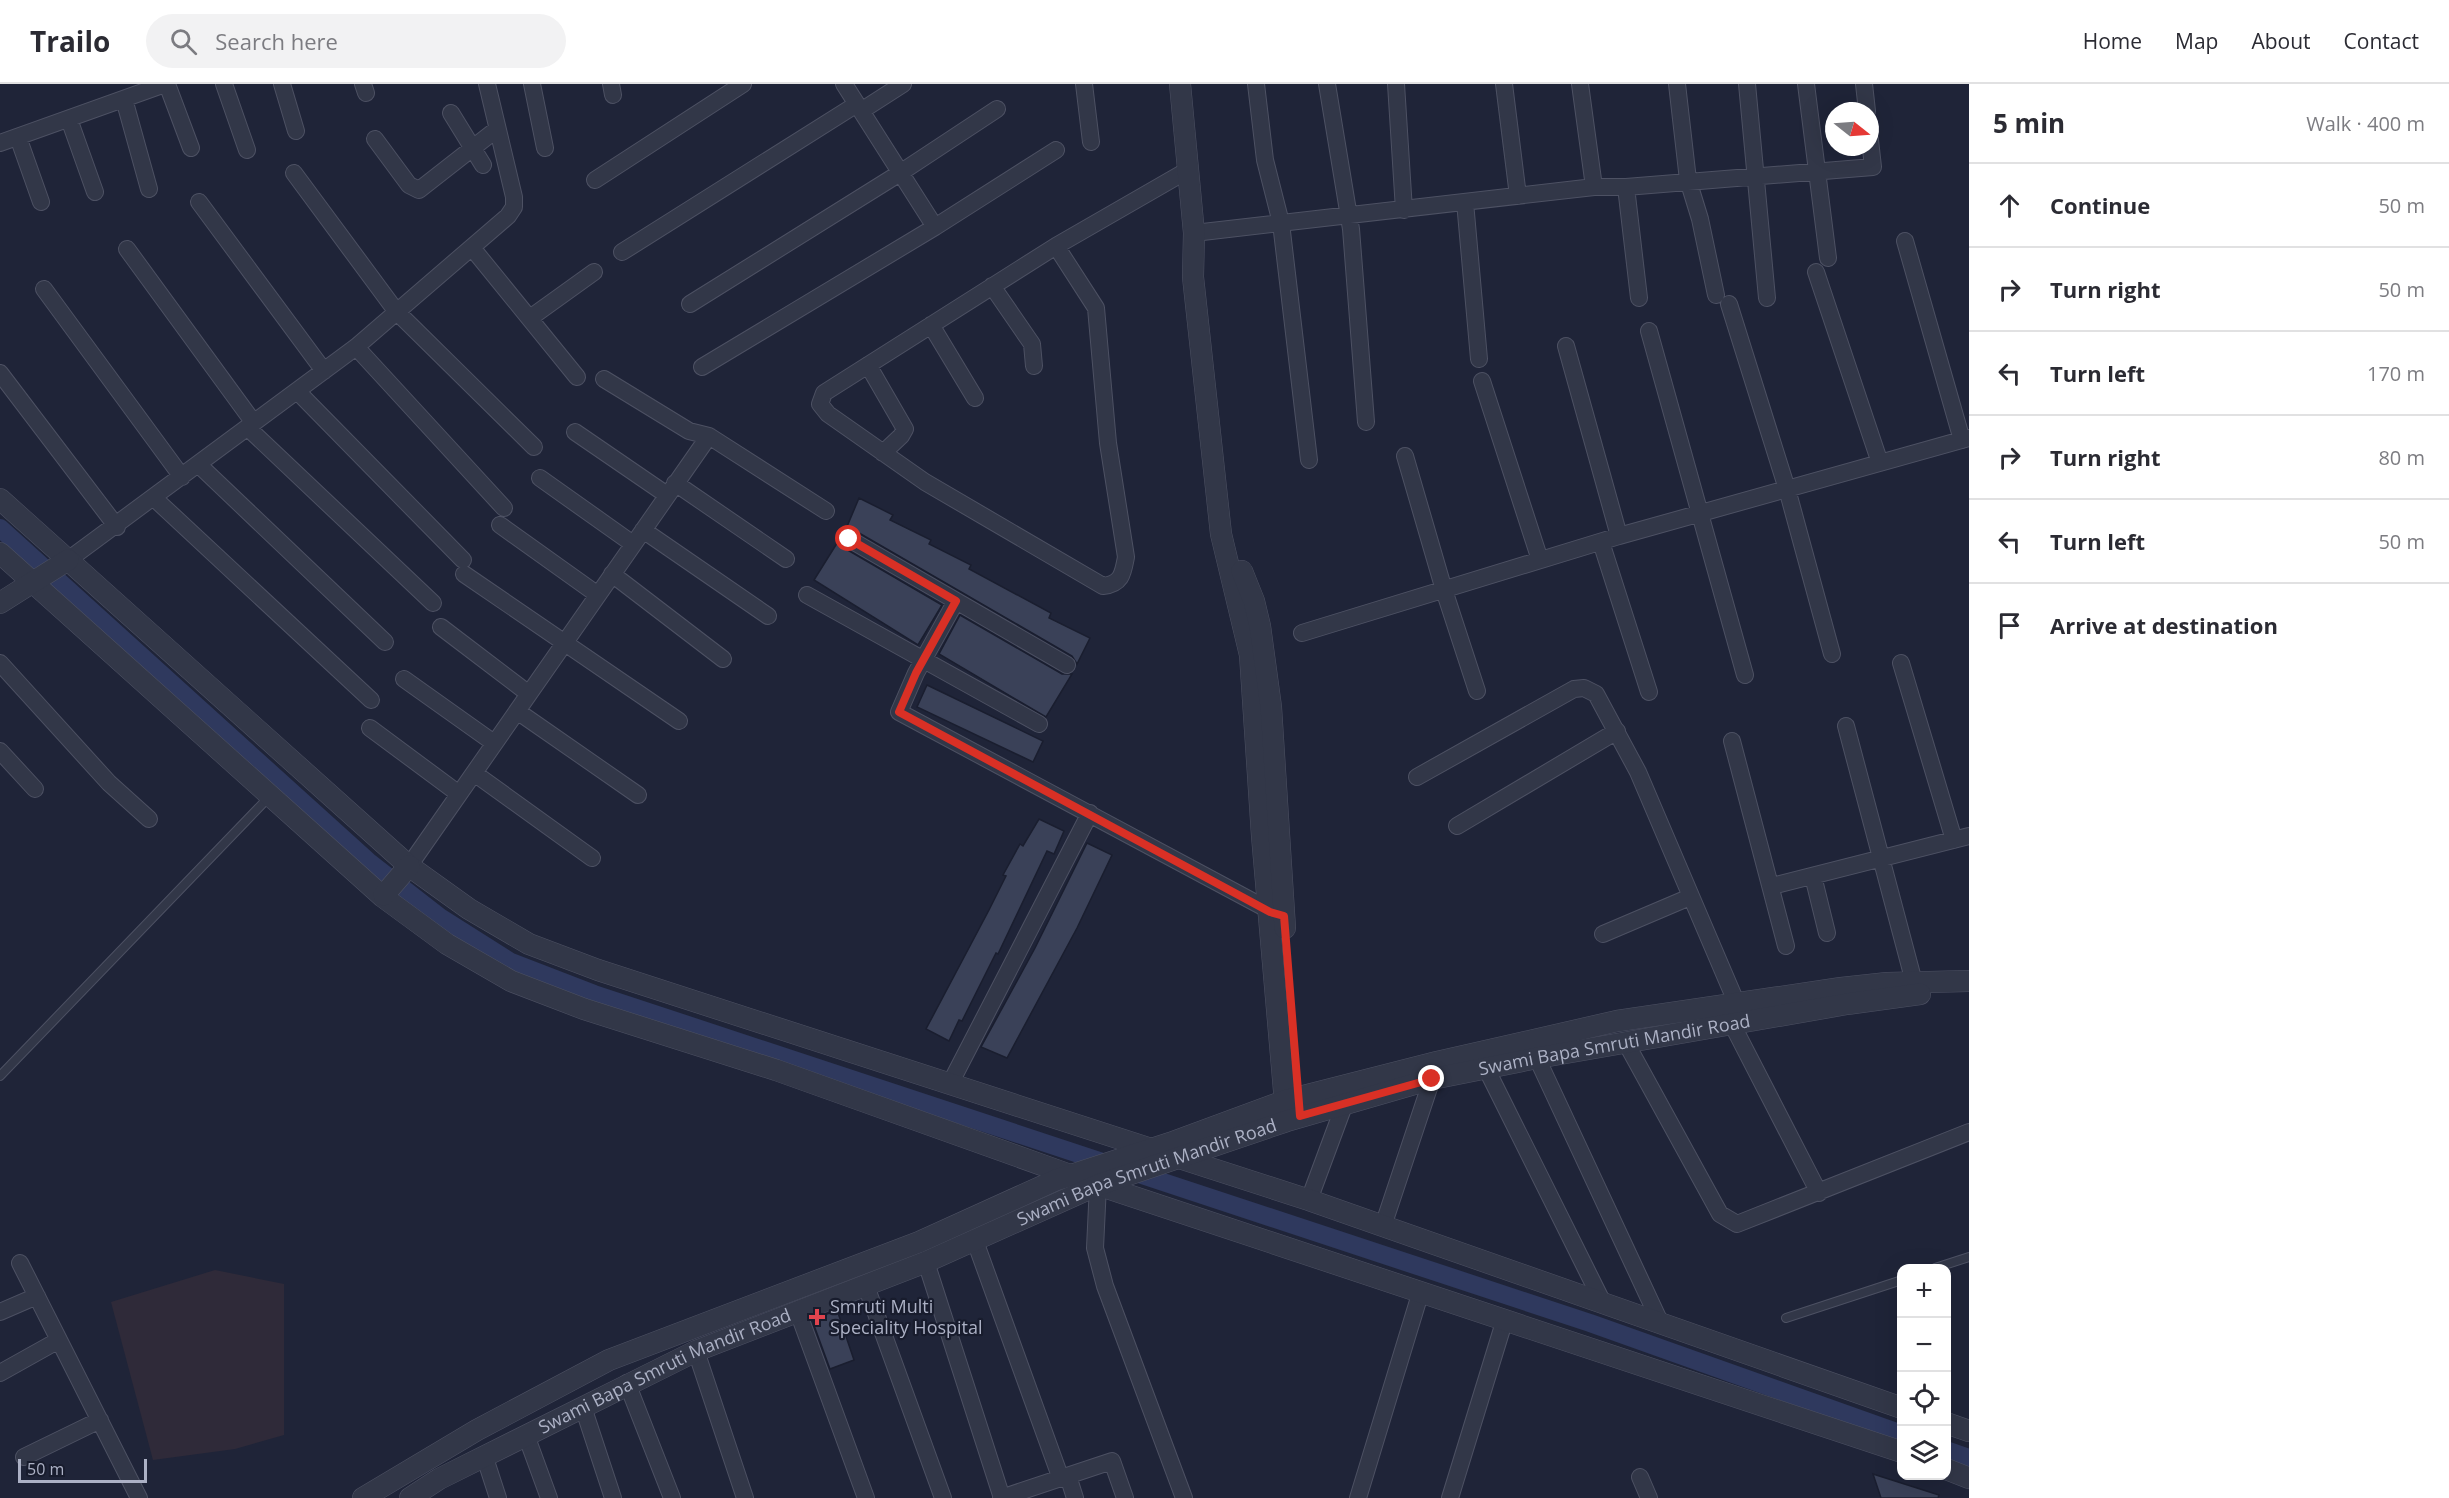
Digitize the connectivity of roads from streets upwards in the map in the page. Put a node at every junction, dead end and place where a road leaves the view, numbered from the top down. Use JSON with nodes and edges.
{"nodes":[{"id":1,"x":166,"y":84,"type":"edge"},
{"id":2,"x":224,"y":84,"type":"edge"},
{"id":3,"x":282,"y":84,"type":"edge"},
{"id":4,"x":487,"y":84,"type":"edge"},
{"id":5,"x":532,"y":84,"type":"edge"},
{"id":6,"x":743,"y":84,"type":"edge"},
{"id":7,"x":844,"y":84,"type":"edge"},
{"id":8,"x":903,"y":84,"type":"edge"},
{"id":9,"x":1084,"y":84,"type":"edge"},
{"id":10,"x":1180,"y":84,"type":"edge"},
{"id":11,"x":1256,"y":84,"type":"edge"},
{"id":12,"x":1327,"y":84,"type":"edge"},
{"id":13,"x":1396,"y":84,"type":"edge"},
{"id":14,"x":1504,"y":84,"type":"edge"},
{"id":15,"x":1580,"y":84,"type":"edge"},
{"id":16,"x":1677,"y":84,"type":"edge"},
{"id":17,"x":1747,"y":84,"type":"edge"},
{"id":18,"x":1806,"y":84,"type":"edge"},
{"id":19,"x":1864,"y":84,"type":"edge"},
{"id":20,"x":124,"y":99,"type":"junction"},
{"id":21,"x":1866,"y":102,"type":"edge"},
{"id":22,"x":859,"y":108,"type":"junction"},
{"id":23,"x":997,"y":109,"type":"dead end"},
{"id":24,"x":451,"y":113,"type":"dead end"},
{"id":25,"x":69,"y":119,"type":"junction"},
{"id":26,"x":497,"y":129,"type":"junction"},
{"id":27,"x":296,"y":131,"type":"dead end"},
{"id":28,"x":18,"y":137,"type":"junction"},
{"id":29,"x":375,"y":139,"type":"dead end"},
{"id":30,"x":1091,"y":142,"type":"dead end"},
{"id":31,"x":0,"y":143,"type":"edge"},
{"id":32,"x":191,"y":148,"type":"dead end"},
{"id":33,"x":472,"y":148,"type":"junction"},
{"id":34,"x":546,"y":148,"type":"dead end"},
{"id":35,"x":247,"y":150,"type":"dead end"},
{"id":36,"x":1056,"y":150,"type":"dead end"},
{"id":37,"x":1872,"y":156,"type":"edge"},
{"id":38,"x":483,"y":165,"type":"dead end"},
{"id":39,"x":1188,"y":170,"type":"junction"},
{"id":40,"x":1815,"y":171,"type":"junction"},
{"id":41,"x":294,"y":173,"type":"dead end"},
{"id":42,"x":900,"y":173,"type":"junction"},
{"id":43,"x":1758,"y":175,"type":"junction"},
{"id":44,"x":595,"y":180,"type":"dead end"},
{"id":45,"x":1688,"y":180,"type":"junction"},
{"id":46,"x":1594,"y":187,"type":"junction"},
{"id":47,"x":1626,"y":187,"type":"junction"},
{"id":48,"x":149,"y":189,"type":"dead end"},
{"id":49,"x":95,"y":192,"type":"dead end"},
{"id":50,"x":1518,"y":196,"type":"junction"},
{"id":51,"x":40,"y":202,"type":"dead end"},
{"id":52,"x":200,"y":202,"type":"dead end"},
{"id":53,"x":1465,"y":202,"type":"junction"},
{"id":54,"x":1404,"y":210,"type":"junction"},
{"id":55,"x":1349,"y":215,"type":"junction"},
{"id":56,"x":1281,"y":223,"type":"junction"},
{"id":57,"x":934,"y":227,"type":"junction"},
{"id":58,"x":1905,"y":241,"type":"dead end"},
{"id":59,"x":1194,"y":242,"type":"junction"},
{"id":60,"x":1056,"y":246,"type":"junction"},
{"id":61,"x":127,"y":249,"type":"dead end"},
{"id":62,"x":473,"y":249,"type":"junction"},
{"id":63,"x":622,"y":252,"type":"dead end"},
{"id":64,"x":1827,"y":258,"type":"dead end"},
{"id":65,"x":594,"y":272,"type":"dead end"},
{"id":66,"x":1816,"y":272,"type":"dead end"},
{"id":67,"x":992,"y":286,"type":"junction"},
{"id":68,"x":44,"y":290,"type":"dead end"},
{"id":69,"x":1639,"y":298,"type":"dead end"},
{"id":70,"x":1767,"y":298,"type":"dead end"},
{"id":71,"x":690,"y":304,"type":"dead end"},
{"id":72,"x":396,"y":311,"type":"junction"},
{"id":73,"x":530,"y":318,"type":"junction"},
{"id":74,"x":931,"y":325,"type":"junction"},
{"id":75,"x":1649,"y":331,"type":"dead end"},
{"id":76,"x":1566,"y":346,"type":"dead end"},
{"id":77,"x":356,"y":347,"type":"junction"},
{"id":78,"x":1479,"y":359,"type":"dead end"},
{"id":79,"x":868,"y":365,"type":"junction"},
{"id":80,"x":1034,"y":366,"type":"dead end"},
{"id":81,"x":702,"y":367,"type":"dead end"},
{"id":82,"x":324,"y":370,"type":"junction"},
{"id":83,"x":0,"y":373,"type":"edge"},
{"id":84,"x":577,"y":377,"type":"dead end"},
{"id":85,"x":604,"y":379,"type":"dead end"},
{"id":86,"x":1482,"y":381,"type":"dead end"},
{"id":87,"x":297,"y":391,"type":"junction"},
{"id":88,"x":975,"y":398,"type":"dead end"},
{"id":89,"x":1366,"y":422,"type":"dead end"},
{"id":90,"x":251,"y":426,"type":"junction"},
{"id":91,"x":575,"y":432,"type":"dead end"},
{"id":92,"x":709,"y":436,"type":"junction"},
{"id":93,"x":1966,"y":439,"type":"edge"},
{"id":94,"x":534,"y":447,"type":"dead end"},
{"id":95,"x":883,"y":453,"type":"junction"},
{"id":96,"x":1405,"y":456,"type":"dead end"},
{"id":97,"x":1309,"y":460,"type":"dead end"},
{"id":98,"x":1880,"y":463,"type":"junction"},
{"id":99,"x":199,"y":465,"type":"junction"},
{"id":100,"x":182,"y":477,"type":"junction"},
{"id":101,"x":540,"y":478,"type":"dead end"},
{"id":102,"x":671,"y":489,"type":"junction"},
{"id":103,"x":1787,"y":489,"type":"junction"},
{"id":104,"x":154,"y":498,"type":"junction"},
{"id":105,"x":0,"y":499,"type":"edge"},
{"id":106,"x":826,"y":511,"type":"dead end"},
{"id":107,"x":1699,"y":514,"type":"junction"},
{"id":108,"x":117,"y":526,"type":"junction"},
{"id":109,"x":1619,"y":536,"type":"junction"},
{"id":110,"x":638,"y":537,"type":"junction"},
{"id":111,"x":849,"y":539,"type":"dead end"},
{"id":112,"x":1601,"y":542,"type":"junction"},
{"id":113,"x":0,"y":553,"type":"edge"},
{"id":114,"x":786,"y":559,"type":"dead end"},
{"id":115,"x":68,"y":560,"type":"junction"},
{"id":116,"x":1540,"y":560,"type":"junction"},
{"id":117,"x":612,"y":574,"type":"junction"},
{"id":118,"x":35,"y":583,"type":"junction"},
{"id":119,"x":1444,"y":590,"type":"junction"},
{"id":120,"x":598,"y":594,"type":"junction"},
{"id":121,"x":807,"y":595,"type":"dead end"},
{"id":122,"x":956,"y":601,"type":"junction"},
{"id":123,"x":0,"y":603,"type":"edge"},
{"id":124,"x":433,"y":603,"type":"dead end"},
{"id":125,"x":768,"y":616,"type":"dead end"},
{"id":126,"x":441,"y":627,"type":"dead end"},
{"id":127,"x":1302,"y":633,"type":"dead end"},
{"id":128,"x":385,"y":642,"type":"dead end"},
{"id":129,"x":565,"y":642,"type":"junction"},
{"id":130,"x":1832,"y":654,"type":"dead end"},
{"id":131,"x":723,"y":659,"type":"dead end"},
{"id":132,"x":922,"y":662,"type":"junction"},
{"id":133,"x":0,"y":663,"type":"edge"},
{"id":134,"x":1901,"y":663,"type":"dead end"},
{"id":135,"x":1067,"y":665,"type":"dead end"},
{"id":136,"x":1745,"y":675,"type":"dead end"},
{"id":137,"x":404,"y":679,"type":"dead end"},
{"id":138,"x":1477,"y":691,"type":"dead end"},
{"id":139,"x":1648,"y":692,"type":"dead end"},
{"id":140,"x":529,"y":694,"type":"junction"},
{"id":141,"x":371,"y":700,"type":"dead end"},
{"id":142,"x":517,"y":711,"type":"junction"},
{"id":143,"x":679,"y":721,"type":"dead end"},
{"id":144,"x":1039,"y":724,"type":"dead end"},
{"id":145,"x":1846,"y":726,"type":"dead end"},
{"id":146,"x":370,"y":728,"type":"dead end"},
{"id":147,"x":1617,"y":731,"type":"junction"},
{"id":148,"x":1732,"y":741,"type":"dead end"},
{"id":149,"x":494,"y":743,"type":"junction"},
{"id":150,"x":0,"y":751,"type":"edge"},
{"id":151,"x":474,"y":773,"type":"junction"},
{"id":152,"x":1417,"y":777,"type":"dead end"},
{"id":153,"x":35,"y":789,"type":"dead end"},
{"id":154,"x":459,"y":794,"type":"junction"},
{"id":155,"x":638,"y":795,"type":"dead end"},
{"id":156,"x":1090,"y":813,"type":"junction"},
{"id":157,"x":149,"y":819,"type":"dead end"},
{"id":158,"x":1457,"y":826,"type":"dead end"},
{"id":159,"x":1962,"y":838,"type":"edge"},
{"id":160,"x":592,"y":858,"type":"dead end"},
{"id":161,"x":1881,"y":858,"type":"junction"},
{"id":162,"x":409,"y":866,"type":"junction"},
{"id":163,"x":1813,"y":876,"type":"junction"},
{"id":164,"x":1772,"y":886,"type":"junction"},
{"id":165,"x":384,"y":896,"type":"junction"},
{"id":166,"x":1690,"y":897,"type":"junction"},
{"id":167,"x":1277,"y":914,"type":"junction"},
{"id":168,"x":1827,"y":933,"type":"dead end"},
{"id":169,"x":1603,"y":934,"type":"dead end"},
{"id":170,"x":1786,"y":946,"type":"dead end"},
{"id":171,"x":1969,"y":981,"type":"edge"},
{"id":172,"x":1914,"y":982,"type":"junction"},
{"id":173,"x":1969,"y":994,"type":"edge"},
{"id":174,"x":1735,"y":1014,"type":"junction"},
{"id":175,"x":1626,"y":1041,"type":"junction"},
{"id":176,"x":1537,"y":1058,"type":"junction"},
{"id":177,"x":1487,"y":1070,"type":"junction"},
{"id":178,"x":1432,"y":1079,"type":"junction"},
{"id":179,"x":951,"y":1082,"type":"junction"},
{"id":180,"x":1345,"y":1103,"type":"junction"},
{"id":181,"x":1293,"y":1109,"type":"junction"},
{"id":182,"x":1969,"y":1132,"type":"edge"},
{"id":183,"x":1150,"y":1150,"type":"junction"},
{"id":184,"x":1176,"y":1158,"type":"junction"},
{"id":185,"x":1071,"y":1175,"type":"junction"},
{"id":186,"x":1098,"y":1185,"type":"junction"},
{"id":187,"x":1819,"y":1193,"type":"junction"},
{"id":188,"x":1309,"y":1200,"type":"junction"},
{"id":189,"x":1383,"y":1226,"type":"junction"},
{"id":190,"x":975,"y":1240,"type":"junction"},
{"id":191,"x":926,"y":1262,"type":"junction"},
{"id":192,"x":20,"y":1263,"type":"dead end"},
{"id":193,"x":866,"y":1286,"type":"junction"},
{"id":194,"x":1421,"y":1291,"type":"junction"},
{"id":195,"x":37,"y":1296,"type":"junction"},
{"id":196,"x":1602,"y":1302,"type":"junction"},
{"id":197,"x":0,"y":1312,"type":"edge"},
{"id":198,"x":798,"y":1312,"type":"junction"},
{"id":199,"x":1505,"y":1319,"type":"junction"},
{"id":200,"x":1660,"y":1322,"type":"junction"},
{"id":201,"x":59,"y":1341,"type":"junction"},
{"id":202,"x":696,"y":1351,"type":"junction"},
{"id":203,"x":0,"y":1373,"type":"edge"},
{"id":204,"x":627,"y":1383,"type":"junction"},
{"id":205,"x":1897,"y":1406,"type":"edge"},
{"id":206,"x":583,"y":1407,"type":"junction"},
{"id":207,"x":100,"y":1420,"type":"junction"},
{"id":208,"x":1951,"y":1425,"type":"edge"},
{"id":209,"x":1969,"y":1431,"type":"edge"},
{"id":210,"x":526,"y":1435,"type":"junction"},
{"id":211,"x":1897,"y":1450,"type":"edge"},
{"id":212,"x":24,"y":1457,"type":"dead end"},
{"id":213,"x":485,"y":1458,"type":"junction"},
{"id":214,"x":1951,"y":1471,"type":"edge"},
{"id":215,"x":1065,"y":1477,"type":"junction"},
{"id":216,"x":1640,"y":1477,"type":"dead end"},
{"id":217,"x":1969,"y":1478,"type":"edge"},
{"id":218,"x":1029,"y":1494,"type":"edge"},
{"id":219,"x":139,"y":1498,"type":"edge"},
{"id":220,"x":363,"y":1498,"type":"edge"},
{"id":221,"x":410,"y":1498,"type":"edge"},
{"id":222,"x":498,"y":1498,"type":"edge"},
{"id":223,"x":549,"y":1498,"type":"edge"},
{"id":224,"x":613,"y":1498,"type":"edge"},
{"id":225,"x":672,"y":1498,"type":"edge"},
{"id":226,"x":745,"y":1498,"type":"edge"},
{"id":227,"x":866,"y":1498,"type":"edge"},
{"id":228,"x":943,"y":1498,"type":"edge"},
{"id":229,"x":1001,"y":1498,"type":"edge"},
{"id":230,"x":1075,"y":1498,"type":"edge"},
{"id":231,"x":1125,"y":1498,"type":"edge"},
{"id":232,"x":1184,"y":1498,"type":"edge"},
{"id":233,"x":1358,"y":1498,"type":"edge"},
{"id":234,"x":1450,"y":1498,"type":"edge"},
{"id":235,"x":1649,"y":1498,"type":"edge"}],
"edges":[{"from":1,"to":20,"type":"street"},
{"from":1,"to":32,"type":"street"},
{"from":2,"to":35,"type":"street"},
{"from":3,"to":27,"type":"street"},
{"from":4,"to":26,"type":"street"},
{"from":5,"to":34,"type":"street"},
{"from":6,"to":44,"type":"street"},
{"from":7,"to":22,"type":"street"},
{"from":8,"to":22,"type":"street"},
{"from":9,"to":30,"type":"street"},
{"from":10,"to":39,"type":"street"},
{"from":11,"to":56,"type":"street"},
{"from":12,"to":55,"type":"street"},
{"from":13,"to":54,"type":"street"},
{"from":14,"to":50,"type":"street"},
{"from":15,"to":46,"type":"street"},
{"from":16,"to":45,"type":"street"},
{"from":17,"to":43,"type":"street"},
{"from":18,"to":40,"type":"street"},
{"from":19,"to":21,"type":"street"},
{"from":20,"to":25,"type":"street"},
{"from":20,"to":48,"type":"street"},
{"from":22,"to":42,"type":"street"},
{"from":22,"to":63,"type":"street"},
{"from":23,"to":42,"type":"street"},
{"from":24,"to":33,"type":"street"},
{"from":25,"to":28,"type":"street"},
{"from":25,"to":49,"type":"street"},
{"from":26,"to":33,"type":"street"},
{"from":26,"to":62,"type":"street"},
{"from":28,"to":31,"type":"street"},
{"from":28,"to":51,"type":"street"},
{"from":29,"to":33,"type":"street"},
{"from":33,"to":38,"type":"street"},
{"from":36,"to":57,"type":"street"},
{"from":37,"to":40,"type":"street"},
{"from":39,"to":59,"type":"street"},
{"from":39,"to":60,"type":"street"},
{"from":40,"to":43,"type":"street"},
{"from":40,"to":64,"type":"street"},
{"from":41,"to":72,"type":"street"},
{"from":42,"to":57,"type":"street"},
{"from":42,"to":71,"type":"street"},
{"from":43,"to":45,"type":"street"},
{"from":43,"to":70,"type":"street"},
{"from":45,"to":47,"type":"street"},
{"from":45,"to":103,"type":"street"},
{"from":46,"to":47,"type":"street"},
{"from":46,"to":50,"type":"street"},
{"from":47,"to":69,"type":"street"},
{"from":50,"to":53,"type":"street"},
{"from":52,"to":82,"type":"street"},
{"from":53,"to":54,"type":"street"},
{"from":53,"to":78,"type":"street"},
{"from":54,"to":55,"type":"street"},
{"from":55,"to":56,"type":"street"},
{"from":55,"to":89,"type":"street"},
{"from":56,"to":59,"type":"street"},
{"from":56,"to":97,"type":"street"},
{"from":57,"to":81,"type":"street"},
{"from":58,"to":93,"type":"street"},
{"from":59,"to":167,"type":"street"},
{"from":60,"to":67,"type":"street"},
{"from":60,"to":95,"type":"street"},
{"from":61,"to":90,"type":"street"},
{"from":62,"to":72,"type":"street"},
{"from":62,"to":73,"type":"street"},
{"from":65,"to":73,"type":"street"},
{"from":66,"to":98,"type":"street"},
{"from":67,"to":74,"type":"street"},
{"from":67,"to":80,"type":"street"},
{"from":68,"to":100,"type":"street"},
{"from":72,"to":77,"type":"street"},
{"from":72,"to":94,"type":"street"},
{"from":73,"to":84,"type":"street"},
{"from":74,"to":79,"type":"street"},
{"from":74,"to":88,"type":"street"},
{"from":75,"to":107,"type":"street"},
{"from":76,"to":109,"type":"street"},
{"from":77,"to":82,"type":"street"},
{"from":77,"to":120,"type":"street"},
{"from":79,"to":95,"type":"street"},
{"from":79,"to":95,"type":"street"},
{"from":82,"to":87,"type":"street"},
{"from":83,"to":108,"type":"street"},
{"from":85,"to":92,"type":"street"},
{"from":86,"to":116,"type":"street"},
{"from":87,"to":90,"type":"street"},
{"from":87,"to":129,"type":"street"},
{"from":90,"to":99,"type":"street"},
{"from":90,"to":124,"type":"street"},
{"from":91,"to":102,"type":"street"},
{"from":92,"to":102,"type":"street"},
{"from":92,"to":106,"type":"street"},
{"from":93,"to":98,"type":"street"},
{"from":96,"to":119,"type":"street"},
{"from":98,"to":103,"type":"street"},
{"from":99,"to":100,"type":"street"},
{"from":99,"to":128,"type":"street"},
{"from":100,"to":104,"type":"street"},
{"from":101,"to":110,"type":"street"},
{"from":102,"to":110,"type":"street"},
{"from":102,"to":114,"type":"street"},
{"from":103,"to":107,"type":"street"},
{"from":103,"to":130,"type":"street"},
{"from":104,"to":108,"type":"street"},
{"from":104,"to":141,"type":"street"},
{"from":105,"to":115,"type":"street"},
{"from":107,"to":109,"type":"street"},
{"from":107,"to":136,"type":"street"},
{"from":108,"to":115,"type":"street"},
{"from":109,"to":112,"type":"street"},
{"from":110,"to":117,"type":"street"},
{"from":110,"to":125,"type":"street"},
{"from":111,"to":122,"type":"street"},
{"from":112,"to":116,"type":"street"},
{"from":112,"to":139,"type":"street"},
{"from":113,"to":118,"type":"street"},
{"from":115,"to":118,"type":"street"},
{"from":115,"to":162,"type":"street"},
{"from":116,"to":119,"type":"street"},
{"from":117,"to":120,"type":"street"},
{"from":117,"to":131,"type":"street"},
{"from":118,"to":123,"type":"street"},
{"from":118,"to":165,"type":"street"},
{"from":119,"to":127,"type":"street"},
{"from":119,"to":138,"type":"street"},
{"from":120,"to":129,"type":"street"},
{"from":121,"to":132,"type":"street"},
{"from":122,"to":132,"type":"street"},
{"from":122,"to":135,"type":"street"},
{"from":126,"to":140,"type":"street"},
{"from":129,"to":140,"type":"street"},
{"from":129,"to":143,"type":"street"},
{"from":132,"to":144,"type":"street"},
{"from":132,"to":156,"type":"street"},
{"from":133,"to":157,"type":"street"},
{"from":134,"to":159,"type":"street"},
{"from":137,"to":149,"type":"street"},
{"from":140,"to":142,"type":"street"},
{"from":142,"to":149,"type":"street"},
{"from":142,"to":155,"type":"street"},
{"from":145,"to":161,"type":"street"},
{"from":146,"to":154,"type":"street"},
{"from":147,"to":152,"type":"street"},
{"from":147,"to":158,"type":"street"},
{"from":147,"to":166,"type":"street"},
{"from":148,"to":164,"type":"street"},
{"from":149,"to":151,"type":"street"},
{"from":150,"to":153,"type":"street"},
{"from":151,"to":154,"type":"street"},
{"from":151,"to":160,"type":"street"},
{"from":154,"to":162,"type":"street"},
{"from":156,"to":167,"type":"street"},
{"from":156,"to":179,"type":"street"},
{"from":159,"to":161,"type":"street"},
{"from":161,"to":163,"type":"street"},
{"from":161,"to":172,"type":"street"},
{"from":162,"to":165,"type":"street"},
{"from":162,"to":179,"type":"street"},
{"from":163,"to":164,"type":"street"},
{"from":163,"to":168,"type":"street"},
{"from":164,"to":170,"type":"street"},
{"from":165,"to":185,"type":"street"},
{"from":166,"to":169,"type":"street"},
{"from":166,"to":174,"type":"street"},
{"from":167,"to":181,"type":"street"},
{"from":171,"to":172,"type":"street"},
{"from":172,"to":174,"type":"street"},
{"from":173,"to":174,"type":"street","name":"Swami Bapa Smruti Mandir Road"},
{"from":174,"to":175,"type":"street","name":"Swami Bapa Smruti Mandir Road"},
{"from":174,"to":181,"type":"street"},
{"from":174,"to":187,"type":"street"},
{"from":175,"to":176,"type":"street","name":"Swami Bapa Smruti Mandir Road"},
{"from":175,"to":187,"type":"street"},
{"from":176,"to":177,"type":"street","name":"Swami Bapa Smruti Mandir Road"},
{"from":176,"to":200,"type":"street"},
{"from":177,"to":178,"type":"street","name":"Swami Bapa Smruti Mandir Road"},
{"from":177,"to":196,"type":"street"},
{"from":178,"to":180,"type":"street","name":"Swami Bapa Smruti Mandir Road"},
{"from":178,"to":189,"type":"street"},
{"from":179,"to":183,"type":"street"},
{"from":180,"to":181,"type":"street","name":"Swami Bapa Smruti Mandir Road"},
{"from":180,"to":188,"type":"street"},
{"from":181,"to":183,"type":"street"},
{"from":181,"to":184,"type":"street","name":"Swami Bapa Smruti Mandir Road"},
{"from":182,"to":187,"type":"street"},
{"from":183,"to":184,"type":"street"},
{"from":183,"to":185,"type":"street"},
{"from":184,"to":186,"type":"street","name":"Swami Bapa Smruti Mandir Road"},
{"from":184,"to":188,"type":"street"},
{"from":185,"to":186,"type":"street"},
{"from":185,"to":220,"type":"street"},
{"from":186,"to":190,"type":"street","name":"Swami Bapa Smruti Mandir Road"},
{"from":186,"to":194,"type":"street"},
{"from":186,"to":232,"type":"street"},
{"from":188,"to":189,"type":"street"},
{"from":189,"to":196,"type":"street"},
{"from":190,"to":191,"type":"street","name":"Swami Bapa Smruti Mandir Road"},
{"from":190,"to":215,"type":"street"},
{"from":191,"to":193,"type":"street","name":"Swami Bapa Smruti Mandir Road"},
{"from":191,"to":229,"type":"street"},
{"from":192,"to":195,"type":"street"},
{"from":193,"to":198,"type":"street","name":"Swami Bapa Smruti Mandir Road"},
{"from":193,"to":228,"type":"street"},
{"from":194,"to":199,"type":"street"},
{"from":194,"to":233,"type":"street"},
{"from":195,"to":197,"type":"street"},
{"from":195,"to":201,"type":"street"},
{"from":196,"to":200,"type":"street"},
{"from":198,"to":202,"type":"street","name":"Swami Bapa Smruti Mandir Road"},
{"from":198,"to":227,"type":"street"},
{"from":199,"to":211,"type":"street"},
{"from":199,"to":234,"type":"street"},
{"from":200,"to":205,"type":"street"},
{"from":201,"to":203,"type":"street"},
{"from":201,"to":207,"type":"street"},
{"from":202,"to":204,"type":"street","name":"Swami Bapa Smruti Mandir Road"},
{"from":202,"to":226,"type":"street"},
{"from":204,"to":206,"type":"street","name":"Swami Bapa Smruti Mandir Road"},
{"from":204,"to":225,"type":"street"},
{"from":206,"to":210,"type":"street","name":"Swami Bapa Smruti Mandir Road"},
{"from":206,"to":224,"type":"street"},
{"from":207,"to":212,"type":"street"},
{"from":207,"to":219,"type":"street"},
{"from":208,"to":209,"type":"street"},
{"from":210,"to":213,"type":"street","name":"Swami Bapa Smruti Mandir Road"},
{"from":210,"to":223,"type":"street"},
{"from":213,"to":221,"type":"street","name":"Swami Bapa Smruti Mandir Road"},
{"from":213,"to":222,"type":"street"},
{"from":214,"to":217,"type":"street"},
{"from":215,"to":218,"type":"street"},
{"from":215,"to":230,"type":"street"},
{"from":215,"to":231,"type":"street"},
{"from":216,"to":235,"type":"street"},
{"from":218,"to":229,"type":"street"}]}
